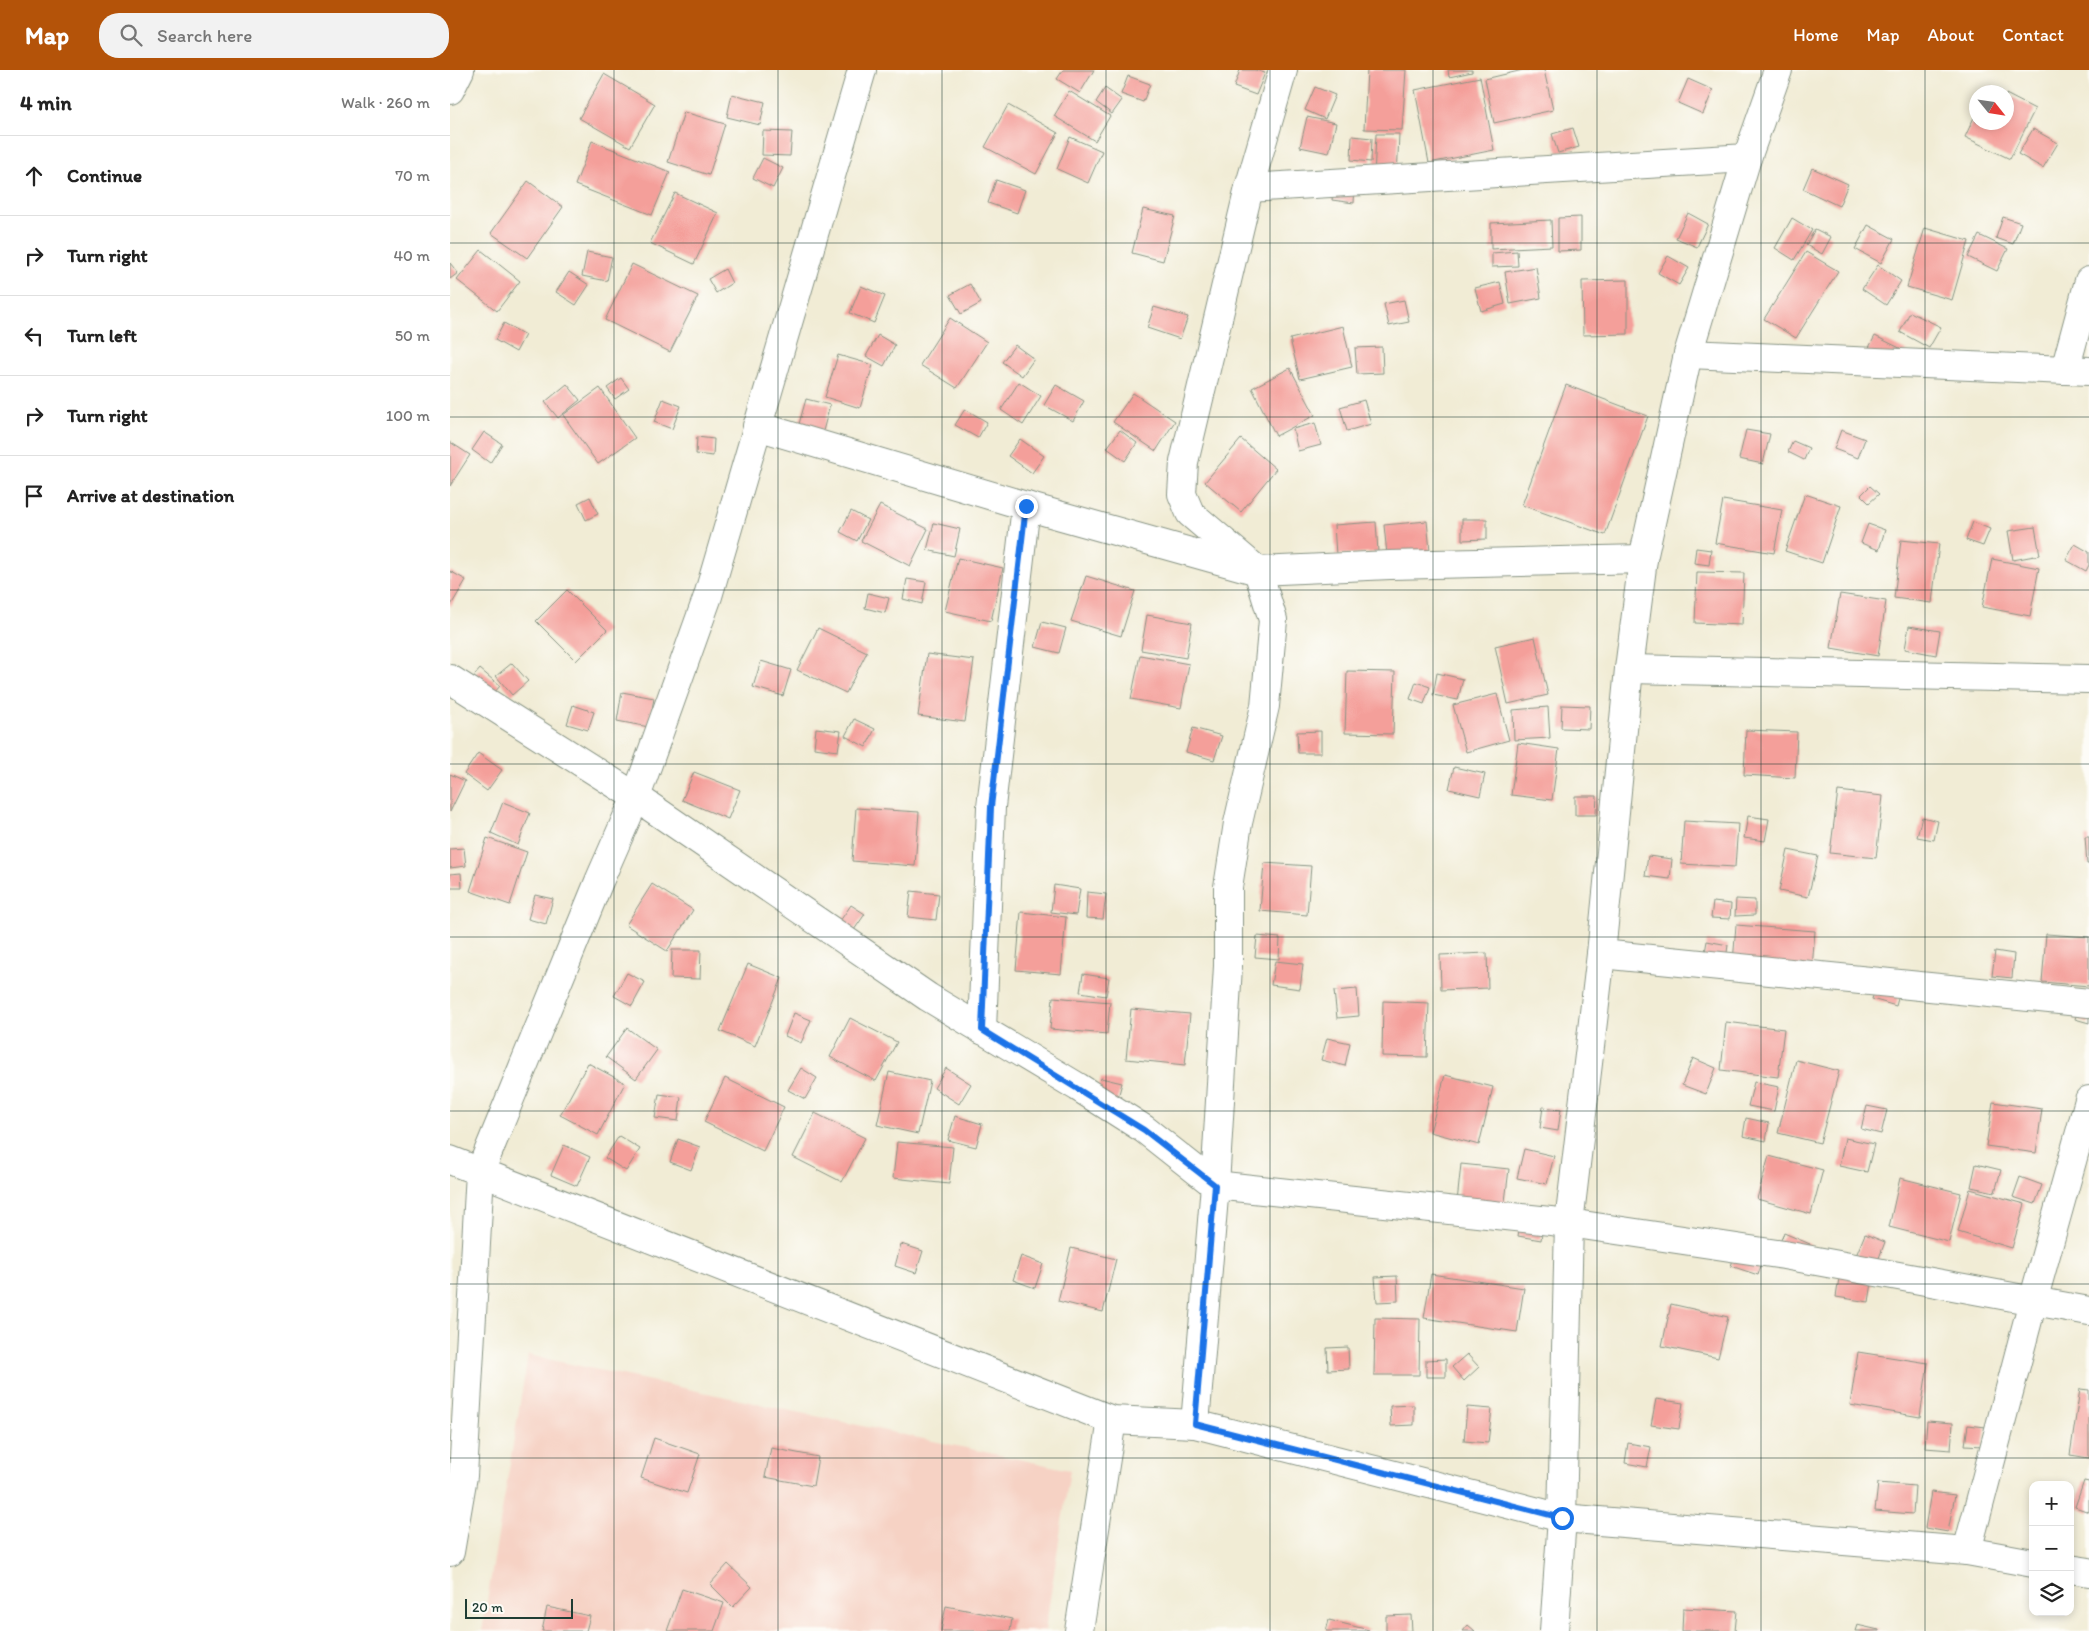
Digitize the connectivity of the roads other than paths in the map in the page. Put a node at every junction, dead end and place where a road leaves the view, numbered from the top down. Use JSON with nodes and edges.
{"nodes":[{"id":1,"x":460,"y":70,"type":"edge"},
{"id":2,"x":862,"y":70,"type":"edge"},
{"id":3,"x":1283,"y":70,"type":"edge"},
{"id":4,"x":1778,"y":70,"type":"edge"},
{"id":5,"x":450,"y":90,"type":"edge"},
{"id":6,"x":1746,"y":158,"type":"junction"},
{"id":7,"x":1249,"y":188,"type":"junction"},
{"id":8,"x":2089,"y":281,"type":"edge"},
{"id":9,"x":1688,"y":354,"type":"junction"},
{"id":10,"x":2077,"y":370,"type":"edge"},
{"id":11,"x":758,"y":426,"type":"junction"},
{"id":12,"x":1026,"y":506,"type":"junction"},
{"id":13,"x":1643,"y":559,"type":"junction"},
{"id":14,"x":1258,"y":571,"type":"junction"},
{"id":15,"x":1629,"y":669,"type":"junction"},
{"id":16,"x":450,"y":678,"type":"edge"},
{"id":17,"x":2089,"y":679,"type":"edge"},
{"id":18,"x":636,"y":797,"type":"junction"},
{"id":19,"x":1601,"y":954,"type":"junction"},
{"id":20,"x":2089,"y":1003,"type":"edge"},
{"id":21,"x":982,"y":1030,"type":"junction"},
{"id":22,"x":2089,"y":1100,"type":"edge"},
{"id":23,"x":450,"y":1160,"type":"edge"},
{"id":24,"x":480,"y":1172,"type":"junction"},
{"id":25,"x":1215,"y":1185,"type":"junction"},
{"id":26,"x":1569,"y":1223,"type":"junction"},
{"id":27,"x":2032,"y":1301,"type":"junction"},
{"id":28,"x":2089,"y":1311,"type":"edge"},
{"id":29,"x":1112,"y":1420,"type":"junction"},
{"id":30,"x":1195,"y":1424,"type":"junction"},
{"id":31,"x":456,"y":1471,"type":"edge"},
{"id":32,"x":1562,"y":1518,"type":"junction"},
{"id":33,"x":1967,"y":1551,"type":"junction"},
{"id":34,"x":450,"y":1552,"type":"edge"},
{"id":35,"x":2029,"y":1562,"type":"edge"},
{"id":36,"x":2074,"y":1570,"type":"edge"},
{"id":37,"x":2089,"y":1572,"type":"edge"},
{"id":38,"x":1079,"y":1631,"type":"edge"},
{"id":39,"x":1554,"y":1631,"type":"edge"}],
"edges":[{"from":1,"to":5,"type":"street"},
{"from":2,"to":11,"type":"street"},
{"from":3,"to":7,"type":"street"},
{"from":4,"to":6,"type":"street"},
{"from":6,"to":7,"type":"street"},
{"from":6,"to":9,"type":"street"},
{"from":7,"to":14,"type":"street"},
{"from":8,"to":10,"type":"street"},
{"from":9,"to":10,"type":"street"},
{"from":9,"to":13,"type":"street"},
{"from":11,"to":12,"type":"street"},
{"from":11,"to":18,"type":"street"},
{"from":12,"to":14,"type":"street"},
{"from":12,"to":21,"type":"street"},
{"from":13,"to":14,"type":"street"},
{"from":13,"to":15,"type":"street"},
{"from":14,"to":25,"type":"street"},
{"from":15,"to":17,"type":"street"},
{"from":15,"to":19,"type":"street"},
{"from":16,"to":18,"type":"street"},
{"from":18,"to":21,"type":"street"},
{"from":18,"to":24,"type":"street"},
{"from":19,"to":20,"type":"street"},
{"from":19,"to":26,"type":"street"},
{"from":21,"to":25,"type":"street"},
{"from":22,"to":27,"type":"street"},
{"from":23,"to":24,"type":"street"},
{"from":24,"to":29,"type":"street"},
{"from":24,"to":31,"type":"street"},
{"from":25,"to":26,"type":"street"},
{"from":25,"to":30,"type":"street"},
{"from":26,"to":27,"type":"street"},
{"from":26,"to":32,"type":"street"},
{"from":27,"to":28,"type":"street"},
{"from":27,"to":33,"type":"street"},
{"from":29,"to":30,"type":"street"},
{"from":29,"to":38,"type":"street"},
{"from":30,"to":32,"type":"street"},
{"from":31,"to":34,"type":"street"},
{"from":32,"to":33,"type":"street"},
{"from":32,"to":39,"type":"street"},
{"from":33,"to":35,"type":"street"},
{"from":36,"to":37,"type":"street"}]}
